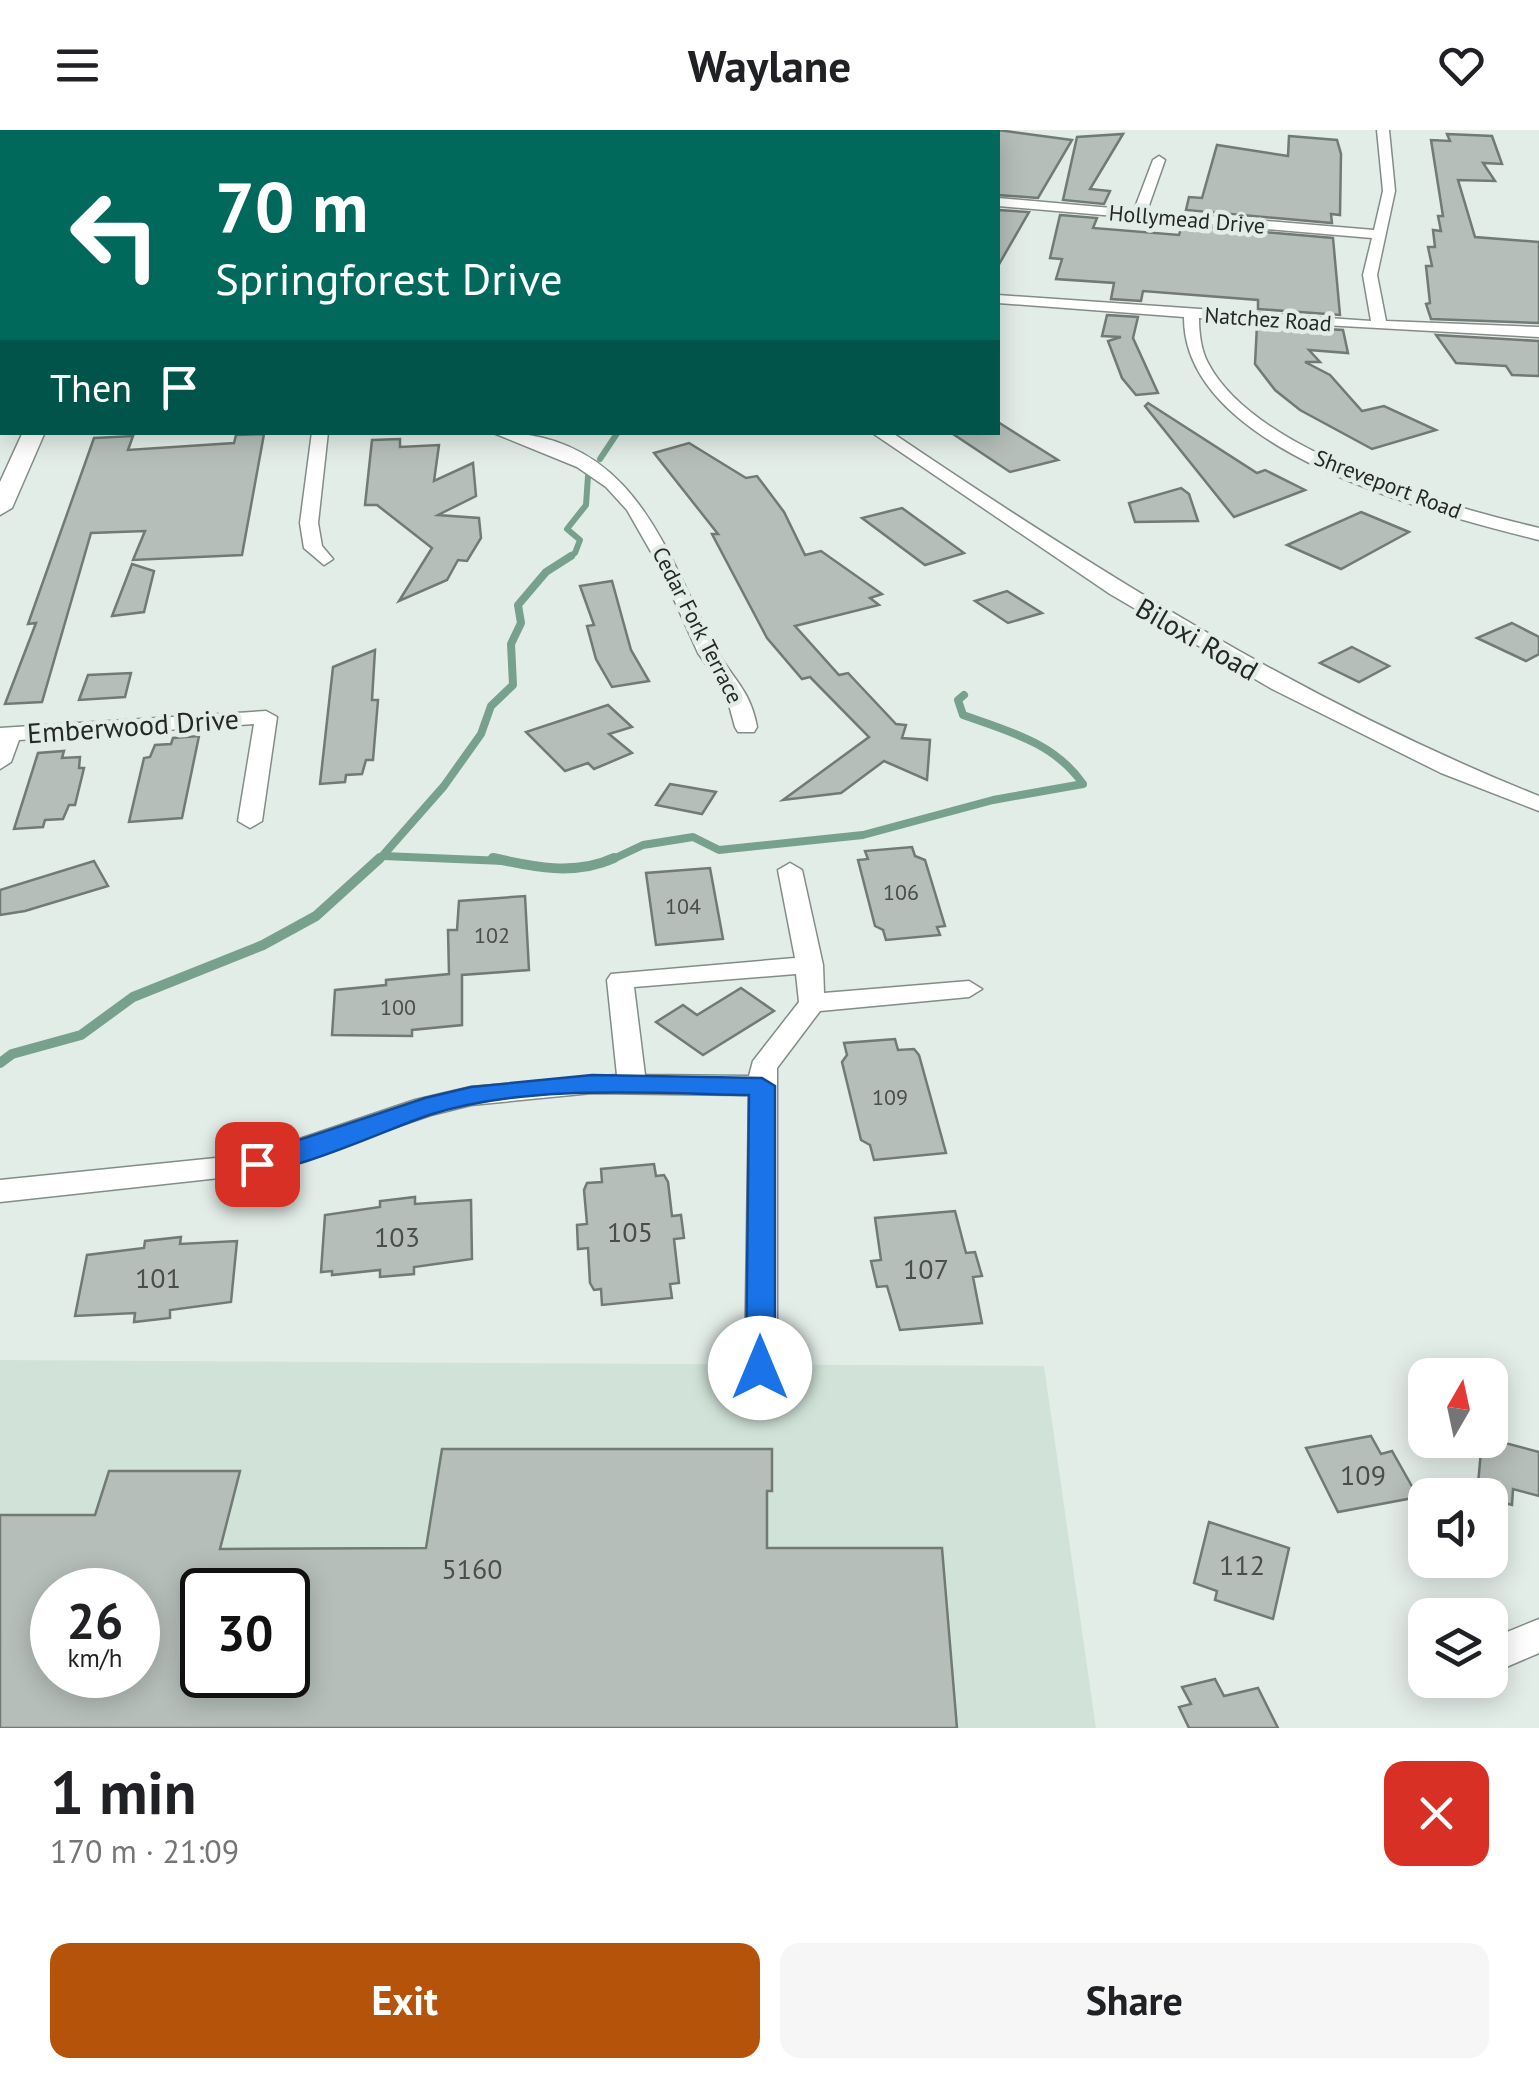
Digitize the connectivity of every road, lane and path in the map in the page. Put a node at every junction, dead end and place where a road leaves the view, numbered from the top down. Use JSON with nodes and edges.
{"nodes":[{"id":1,"x":1383,"y":130,"type":"edge"},
{"id":2,"x":1159,"y":160,"type":"dead end"},
{"id":3,"x":1000,"y":202,"type":"edge"},
{"id":4,"x":1139,"y":216,"type":"junction"},
{"id":5,"x":1377,"y":234,"type":"junction"},
{"id":6,"x":1000,"y":299,"type":"edge"},
{"id":7,"x":1192,"y":313,"type":"junction"},
{"id":8,"x":1379,"y":326,"type":"junction"},
{"id":9,"x":1539,"y":332,"type":"edge"},
{"id":10,"x":33,"y":435,"type":"edge"},
{"id":11,"x":320,"y":435,"type":"edge"},
{"id":12,"x":511,"y":435,"type":"edge"},
{"id":13,"x":884,"y":435,"type":"edge"},
{"id":14,"x":0,"y":508,"type":"edge"},
{"id":15,"x":1539,"y":534,"type":"edge"},
{"id":16,"x":324,"y":558,"type":"dead end"},
{"id":17,"x":746,"y":727,"type":"dead end"},
{"id":18,"x":5,"y":734,"type":"edge"},
{"id":19,"x":0,"y":762,"type":"edge"},
{"id":20,"x":1539,"y":804,"type":"edge"},
{"id":21,"x":250,"y":821,"type":"dead end"},
{"id":22,"x":790,"y":870,"type":"dead end"},
{"id":23,"x":810,"y":965,"type":"junction"},
{"id":24,"x":969,"y":988,"type":"dead end"},
{"id":25,"x":812,"y":1002,"type":"junction"},
{"id":26,"x":632,"y":1083,"type":"junction"},
{"id":27,"x":762,"y":1086,"type":"junction"},
{"id":28,"x":0,"y":1190,"type":"edge"},
{"id":29,"x":760,"y":1368,"type":"dead end"},
{"id":30,"x":1539,"y":1636,"type":"edge"},
{"id":31,"x":1508,"y":1649,"type":"edge"}],
"edges":[{"from":1,"to":5,"type":"street"},
{"from":2,"to":4,"type":"street"},
{"from":3,"to":4,"type":"street","name":"Hollymead Drive"},
{"from":4,"to":5,"type":"street","name":"Hollymead Drive"},
{"from":5,"to":8,"type":"street"},
{"from":6,"to":7,"type":"street","name":"Natchez Road"},
{"from":7,"to":8,"type":"street","name":"Natchez Road"},
{"from":7,"to":15,"type":"street","name":"Shreveport Road"},
{"from":8,"to":9,"type":"street","name":"Natchez Road"},
{"from":10,"to":14,"type":"street"},
{"from":11,"to":16,"type":"street"},
{"from":12,"to":17,"type":"street","name":"Cedar Fork Terrace"},
{"from":13,"to":20,"type":"street","name":"Biloxi Road"},
{"from":18,"to":19,"type":"street"},
{"from":18,"to":21,"type":"street","name":"Emberwood Drive"},
{"from":22,"to":23,"type":"street"},
{"from":23,"to":25,"type":"street"},
{"from":23,"to":26,"type":"street"},
{"from":24,"to":25,"type":"street"},
{"from":25,"to":27,"type":"street"},
{"from":26,"to":27,"type":"street"},
{"from":26,"to":28,"type":"street"},
{"from":27,"to":29,"type":"street"},
{"from":30,"to":31,"type":"street"}]}
